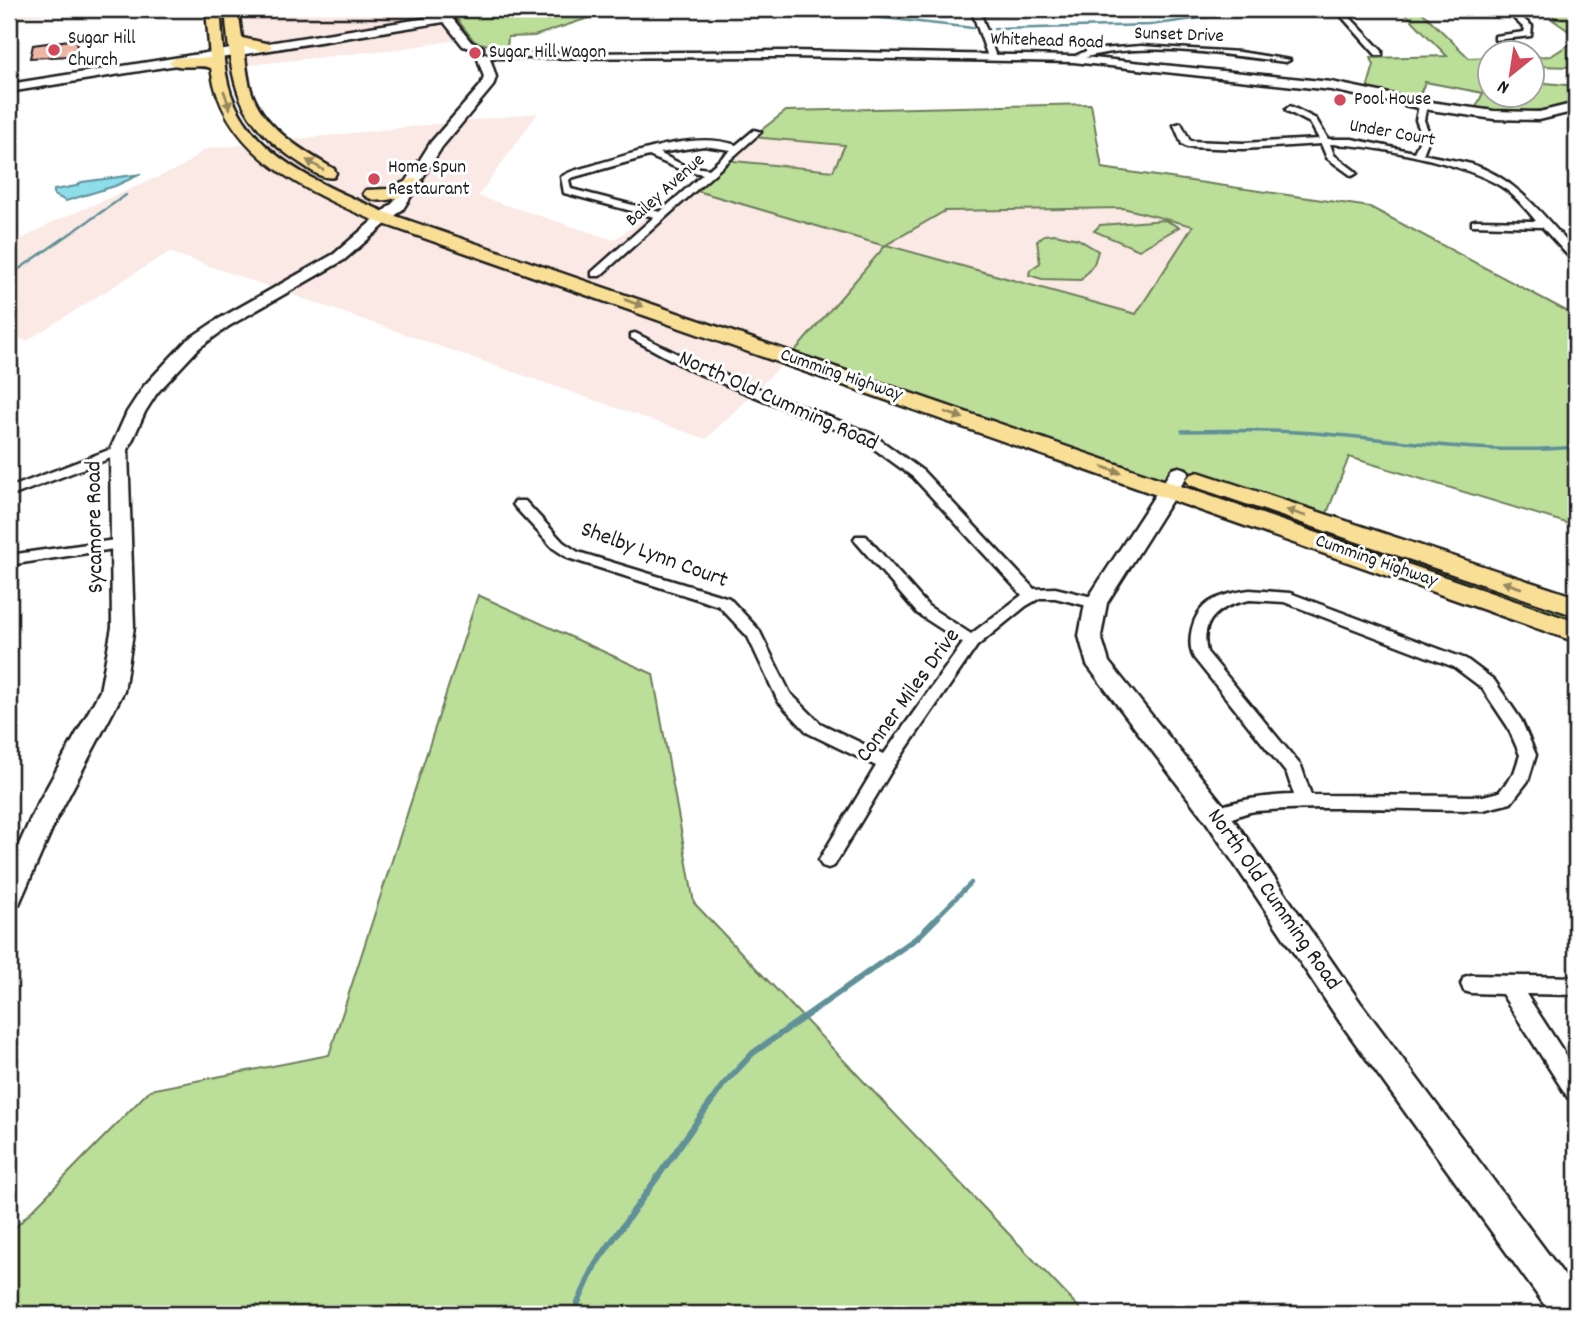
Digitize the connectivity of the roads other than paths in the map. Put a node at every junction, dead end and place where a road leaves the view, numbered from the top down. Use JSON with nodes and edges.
{"nodes":[{"id":1,"x":213,"y":9,"type":"edge"},
{"id":2,"x":231,"y":9,"type":"edge"},
{"id":3,"x":1156,"y":9,"type":"edge"},
{"id":4,"x":1338,"y":9,"type":"edge"},
{"id":5,"x":1507,"y":9,"type":"edge"},
{"id":6,"x":976,"y":11,"type":"edge"},
{"id":7,"x":443,"y":13,"type":"edge"},
{"id":8,"x":1497,"y":38,"type":"dead end"},
{"id":9,"x":265,"y":47,"type":"joint"},
{"id":10,"x":238,"y":51,"type":"junction"},
{"id":11,"x":1379,"y":53,"type":"dead end"},
{"id":12,"x":219,"y":54,"type":"junction"},
{"id":13,"x":477,"y":54,"type":"junction"},
{"id":14,"x":992,"y":57,"type":"junction"},
{"id":15,"x":191,"y":59,"type":"joint"},
{"id":16,"x":1073,"y":60,"type":"junction"},
{"id":17,"x":1286,"y":60,"type":"dead end"},
{"id":18,"x":176,"y":62,"type":"junction"},
{"id":19,"x":9,"y":88,"type":"edge"},
{"id":20,"x":1423,"y":105,"type":"junction"},
{"id":21,"x":1576,"y":107,"type":"edge"},
{"id":22,"x":1290,"y":109,"type":"dead end"},
{"id":23,"x":1178,"y":125,"type":"dead end"},
{"id":24,"x":757,"y":132,"type":"dead end"},
{"id":25,"x":1322,"y":141,"type":"junction"},
{"id":26,"x":738,"y":149,"type":"junction"},
{"id":27,"x":653,"y":154,"type":"junction"},
{"id":28,"x":1418,"y":155,"type":"junction"},
{"id":29,"x":714,"y":172,"type":"junction"},
{"id":30,"x":1352,"y":173,"type":"dead end"},
{"id":31,"x":414,"y":183,"type":"junction"},
{"id":32,"x":372,"y":194,"type":"junction"},
{"id":33,"x":391,"y":212,"type":"junction"},
{"id":34,"x":662,"y":216,"type":"junction"},
{"id":35,"x":1476,"y":223,"type":"dead end"},
{"id":36,"x":1547,"y":224,"type":"junction"},
{"id":37,"x":417,"y":229,"type":"junction"},
{"id":38,"x":368,"y":234,"type":"junction"},
{"id":39,"x":1576,"y":258,"type":"edge"},
{"id":40,"x":596,"y":274,"type":"junction"},
{"id":41,"x":635,"y":336,"type":"dead end"},
{"id":42,"x":119,"y":450,"type":"junction"},
{"id":43,"x":1174,"y":482,"type":"junction"},
{"id":44,"x":9,"y":493,"type":"edge"},
{"id":45,"x":520,"y":504,"type":"dead end"},
{"id":46,"x":861,"y":539,"type":"dead end"},
{"id":47,"x":122,"y":544,"type":"junction"},
{"id":48,"x":9,"y":560,"type":"edge"},
{"id":49,"x":1031,"y":595,"type":"junction"},
{"id":50,"x":1096,"y":603,"type":"junction"},
{"id":51,"x":1576,"y":607,"type":"edge"},
{"id":52,"x":1576,"y":632,"type":"edge"},
{"id":53,"x":972,"y":642,"type":"junction"},
{"id":54,"x":887,"y":763,"type":"junction"},
{"id":55,"x":1305,"y":802,"type":"junction"},
{"id":56,"x":1216,"y":815,"type":"junction"},
{"id":57,"x":828,"y":860,"type":"dead end"},
{"id":58,"x":9,"y":896,"type":"edge"},
{"id":59,"x":1471,"y":984,"type":"dead end"},
{"id":60,"x":1508,"y":985,"type":"junction"},
{"id":61,"x":1576,"y":986,"type":"edge"},
{"id":62,"x":1576,"y":1090,"type":"edge"},
{"id":63,"x":1572,"y":1314,"type":"edge"}],
"edges":[{"from":1,"to":12,"type":"highway","name":"Cumming Highway"},
{"from":2,"to":10,"type":"highway","name":"Cumming Highway"},
{"from":3,"to":6,"type":"street"},
{"from":4,"to":11,"type":"street"},
{"from":5,"to":8,"type":"street"},
{"from":6,"to":14,"type":"street"},
{"from":7,"to":9,"type":"street"},
{"from":7,"to":13,"type":"street"},
{"from":9,"to":10,"type":"highway"},
{"from":10,"to":12,"type":"street"},
{"from":32,"to":10,"type":"highway","name":"Cumming Highway","one_way":true},
{"from":12,"to":15,"type":"highway"},
{"from":12,"to":18,"type":"highway"},
{"from":12,"to":33,"type":"highway","name":"Cumming Highway","one_way":true},
{"from":13,"to":14,"type":"street","name":"Whitehead Road"},
{"from":13,"to":31,"type":"street","name":"Sycamore Road"},
{"from":14,"to":16,"type":"street","name":"Whitehead Road"},
{"from":15,"to":18,"type":"street"},
{"from":16,"to":17,"type":"street","name":"Sunset Drive"},
{"from":16,"to":20,"type":"street","name":"Whitehead Road"},
{"from":18,"to":19,"type":"street"},
{"from":20,"to":21,"type":"street","name":"Whitehead Road"},
{"from":20,"to":28,"type":"street"},
{"from":22,"to":25,"type":"street"},
{"from":23,"to":25,"type":"street","name":"Under Court"},
{"from":24,"to":26,"type":"street","name":"Bailey Avenue"},
{"from":25,"to":28,"type":"street","name":"Under Court"},
{"from":25,"to":30,"type":"street"},
{"from":26,"to":27,"type":"street"},
{"from":26,"to":29,"type":"street","name":"Bailey Avenue"},
{"from":27,"to":29,"type":"street"},
{"from":27,"to":34,"type":"street"},
{"from":28,"to":36,"type":"street","name":"Under Court"},
{"from":29,"to":34,"type":"street","name":"Bailey Avenue"},
{"from":31,"to":32,"type":"highway"},
{"from":31,"to":33,"type":"street","name":"Sycamore Road"},
{"from":32,"to":33,"type":"highway","name":"Cumming Highway"},
{"from":33,"to":37,"type":"highway","name":"Cumming Highway"},
{"from":33,"to":38,"type":"street","name":"Sycamore Road"},
{"from":33,"to":40,"type":"highway","name":"Cumming Highway"},
{"from":34,"to":40,"type":"street","name":"Bailey Avenue"},
{"from":35,"to":36,"type":"street"},
{"from":36,"to":39,"type":"street","name":"Under Court"},
{"from":37,"to":38,"type":"highway"},
{"from":37,"to":43,"type":"highway","name":"Cumming Highway","one_way":true},
{"from":38,"to":42,"type":"street","name":"Sycamore Road"},
{"from":40,"to":43,"type":"highway","name":"Cumming Highway"},
{"from":41,"to":49,"type":"street","name":"North Old Cumming Road"},
{"from":42,"to":44,"type":"street"},
{"from":42,"to":47,"type":"street","name":"Sycamore Road"},
{"from":43,"to":50,"type":"street","name":"North Old Cumming Road"},
{"from":51,"to":43,"type":"highway","name":"Cumming Highway","one_way":true},
{"from":43,"to":52,"type":"highway","name":"Cumming Highway"},
{"from":45,"to":54,"type":"street","name":"Shelby Lynn Court"},
{"from":46,"to":53,"type":"street"},
{"from":47,"to":48,"type":"street"},
{"from":47,"to":58,"type":"street","name":"Sycamore Road"},
{"from":49,"to":50,"type":"street"},
{"from":49,"to":53,"type":"street","name":"Conner Miles Drive"},
{"from":50,"to":56,"type":"street","name":"North Old Cumming Road"},
{"from":53,"to":54,"type":"street","name":"Conner Miles Drive"},
{"from":54,"to":57,"type":"street","name":"Conner Miles Drive"},
{"from":55,"to":55,"type":"street"},
{"from":55,"to":56,"type":"street"},
{"from":56,"to":63,"type":"street","name":"North Old Cumming Road"},
{"from":59,"to":60,"type":"street"},
{"from":60,"to":61,"type":"street"},
{"from":60,"to":62,"type":"street"}]}
